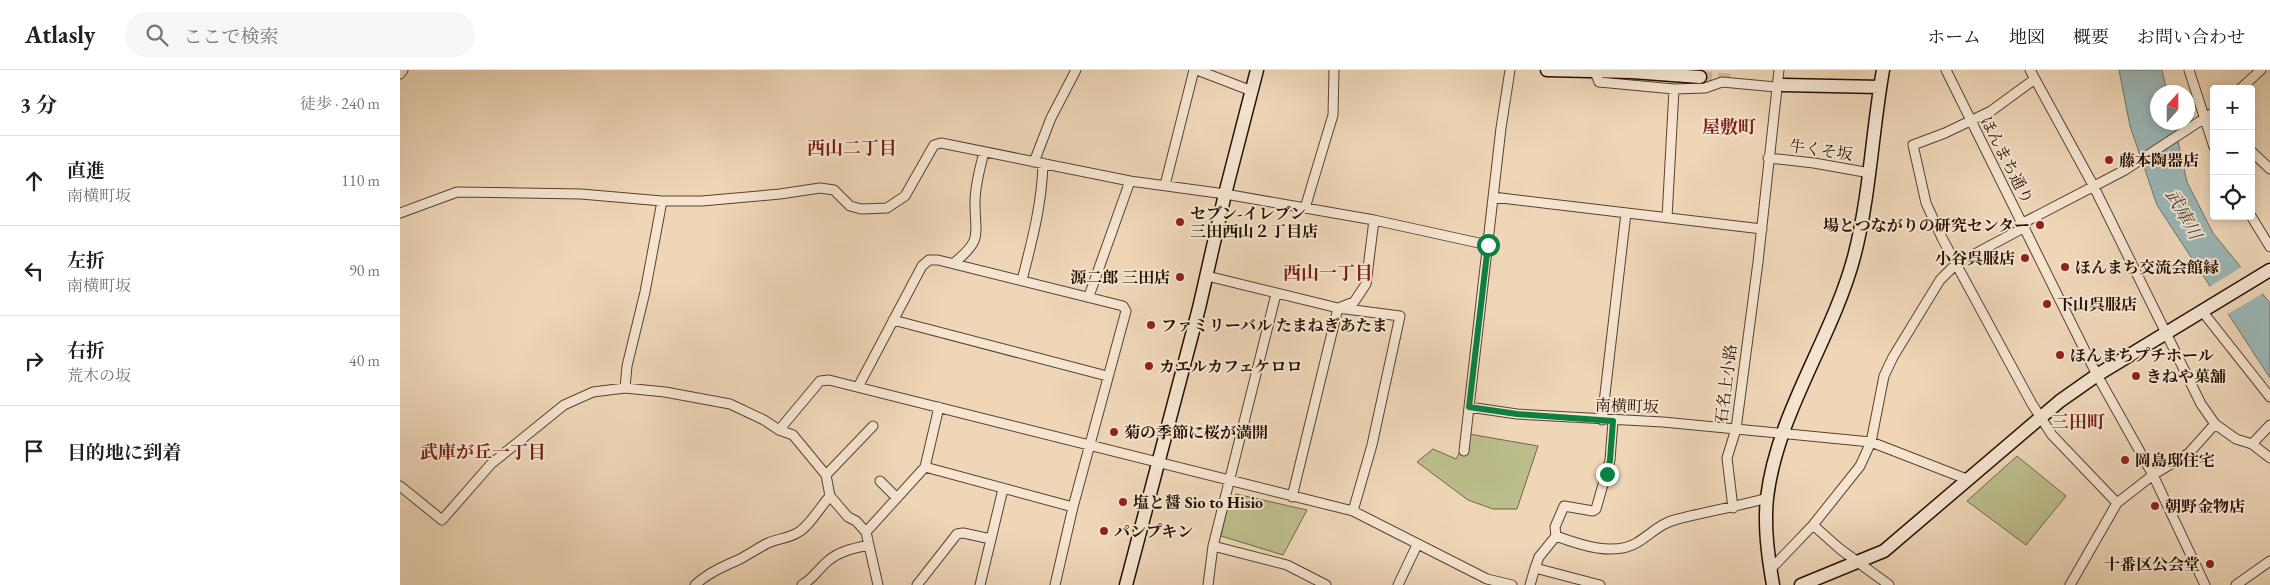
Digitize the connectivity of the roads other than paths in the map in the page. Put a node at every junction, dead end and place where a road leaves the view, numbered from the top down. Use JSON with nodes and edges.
{"nodes":[{"id":1,"x":403,"y":70,"type":"edge"},
{"id":2,"x":1076,"y":70,"type":"edge"},
{"id":3,"x":1196,"y":70,"type":"edge"},
{"id":4,"x":1257,"y":70,"type":"edge"},
{"id":5,"x":1334,"y":70,"type":"edge"},
{"id":6,"x":1510,"y":70,"type":"edge"},
{"id":7,"x":1547,"y":70,"type":"edge"},
{"id":8,"x":1779,"y":70,"type":"edge"},
{"id":9,"x":1883,"y":70,"type":"edge"},
{"id":10,"x":1946,"y":70,"type":"edge"},
{"id":11,"x":2030,"y":70,"type":"edge"},
{"id":12,"x":2188,"y":70,"type":"edge"},
{"id":13,"x":2261,"y":70,"type":"edge"},
{"id":14,"x":1595,"y":72,"type":"junction"},
{"id":15,"x":400,"y":74,"type":"edge"},
{"id":16,"x":1700,"y":77,"type":"tunnel mouth"},
{"id":17,"x":2035,"y":80,"type":"junction"},
{"id":18,"x":2244,"y":85,"type":"edge"},
{"id":19,"x":1780,"y":86,"type":"junction"},
{"id":20,"x":1880,"y":87,"type":"junction"},
{"id":21,"x":1674,"y":89,"type":"junction"},
{"id":22,"x":1252,"y":91,"type":"junction"},
{"id":23,"x":2210,"y":114,"type":"edge"},
{"id":24,"x":2202,"y":119,"type":"junction"},
{"id":25,"x":1970,"y":121,"type":"junction"},
{"id":26,"x":2210,"y":138,"type":"edge"},
{"id":27,"x":984,"y":152,"type":"junction"},
{"id":28,"x":2255,"y":155,"type":"edge"},
{"id":29,"x":1768,"y":158,"type":"junction"},
{"id":30,"x":1038,"y":162,"type":"junction"},
{"id":31,"x":2270,"y":169,"type":"edge"},
{"id":32,"x":1870,"y":173,"type":"junction"},
{"id":33,"x":1130,"y":180,"type":"junction"},
{"id":34,"x":1165,"y":185,"type":"junction"},
{"id":35,"x":2093,"y":185,"type":"junction"},
{"id":36,"x":1225,"y":194,"type":"junction"},
{"id":37,"x":1493,"y":198,"type":"junction"},
{"id":38,"x":662,"y":201,"type":"junction"},
{"id":39,"x":1305,"y":208,"type":"junction"},
{"id":40,"x":400,"y":213,"type":"edge"},
{"id":41,"x":1626,"y":213,"type":"junction"},
{"id":42,"x":1667,"y":218,"type":"junction"},
{"id":43,"x":1374,"y":220,"type":"junction"},
{"id":44,"x":2253,"y":220,"type":"edge"},
{"id":45,"x":2024,"y":225,"type":"junction"},
{"id":46,"x":1762,"y":229,"type":"junction"},
{"id":47,"x":1488,"y":245,"type":"junction"},
{"id":48,"x":2270,"y":247,"type":"edge"},
{"id":49,"x":954,"y":264,"type":"junction"},
{"id":50,"x":1956,"y":264,"type":"junction"},
{"id":51,"x":2270,"y":270,"type":"edge"},
{"id":52,"x":1207,"y":276,"type":"junction"},
{"id":53,"x":1022,"y":280,"type":"junction"},
{"id":54,"x":1276,"y":294,"type":"junction"},
{"id":55,"x":1089,"y":296,"type":"junction"},
{"id":56,"x":1338,"y":308,"type":"junction"},
{"id":57,"x":2204,"y":309,"type":"junction"},
{"id":58,"x":893,"y":320,"type":"junction"},
{"id":59,"x":2165,"y":332,"type":"junction"},
{"id":60,"x":2097,"y":375,"type":"junction"},
{"id":61,"x":1107,"y":376,"type":"junction"},
{"id":62,"x":858,"y":387,"type":"junction"},
{"id":63,"x":625,"y":388,"type":"junction"},
{"id":64,"x":2270,"y":397,"type":"edge"},
{"id":65,"x":939,"y":407,"type":"junction"},
{"id":66,"x":1469,"y":407,"type":"junction"},
{"id":67,"x":2040,"y":418,"type":"junction"},
{"id":68,"x":1602,"y":420,"type":"junction"},
{"id":69,"x":1613,"y":421,"type":"junction"},
{"id":70,"x":2215,"y":424,"type":"junction"},
{"id":71,"x":873,"y":426,"type":"dead end"},
{"id":72,"x":2270,"y":426,"type":"edge"},
{"id":73,"x":1736,"y":429,"type":"junction"},
{"id":74,"x":779,"y":430,"type":"junction"},
{"id":75,"x":1783,"y":433,"type":"junction"},
{"id":76,"x":1871,"y":442,"type":"junction"},
{"id":77,"x":2252,"y":444,"type":"junction"},
{"id":78,"x":1089,"y":446,"type":"junction"},
{"id":79,"x":1464,"y":451,"type":"dead end"},
{"id":80,"x":2270,"y":458,"type":"edge"},
{"id":81,"x":1160,"y":463,"type":"junction"},
{"id":82,"x":925,"y":466,"type":"junction"},
{"id":83,"x":826,"y":475,"type":"junction"},
{"id":84,"x":2153,"y":475,"type":"junction"},
{"id":85,"x":1969,"y":480,"type":"junction"},
{"id":86,"x":880,"y":481,"type":"dead end"},
{"id":87,"x":1230,"y":481,"type":"junction"},
{"id":88,"x":400,"y":486,"type":"edge"},
{"id":89,"x":1003,"y":489,"type":"junction"},
{"id":90,"x":830,"y":496,"type":"junction"},
{"id":91,"x":1292,"y":497,"type":"junction"},
{"id":92,"x":897,"y":498,"type":"junction"},
{"id":93,"x":1767,"y":498,"type":"junction"},
{"id":94,"x":2117,"y":504,"type":"junction"},
{"id":95,"x":1073,"y":507,"type":"junction"},
{"id":96,"x":1733,"y":508,"type":"junction"},
{"id":97,"x":1353,"y":511,"type":"junction"},
{"id":98,"x":1813,"y":525,"type":"junction"},
{"id":99,"x":866,"y":532,"type":"junction"},
{"id":100,"x":1556,"y":536,"type":"junction"},
{"id":101,"x":991,"y":539,"type":"junction"},
{"id":102,"x":869,"y":545,"type":"junction"},
{"id":103,"x":1417,"y":545,"type":"junction"},
{"id":104,"x":1214,"y":546,"type":"junction"},
{"id":105,"x":2270,"y":561,"type":"edge"},
{"id":106,"x":1857,"y":562,"type":"junction"},
{"id":107,"x":1535,"y":568,"type":"junction"},
{"id":108,"x":1770,"y":570,"type":"junction"},
{"id":109,"x":1486,"y":582,"type":"edge"},
{"id":110,"x":695,"y":585,"type":"edge"},
{"id":111,"x":802,"y":585,"type":"edge"},
{"id":112,"x":878,"y":585,"type":"edge"},
{"id":113,"x":918,"y":585,"type":"edge"},
{"id":114,"x":980,"y":585,"type":"edge"},
{"id":115,"x":1055,"y":585,"type":"edge"},
{"id":116,"x":1126,"y":585,"type":"edge"},
{"id":117,"x":1208,"y":585,"type":"edge"},
{"id":118,"x":1326,"y":585,"type":"edge"},
{"id":119,"x":1398,"y":585,"type":"edge"},
{"id":120,"x":1512,"y":585,"type":"edge"},
{"id":121,"x":1530,"y":585,"type":"edge"},
{"id":122,"x":1600,"y":585,"type":"edge"},
{"id":123,"x":1773,"y":585,"type":"edge"},
{"id":124,"x":1801,"y":585,"type":"edge"},
{"id":125,"x":1889,"y":585,"type":"edge"},
{"id":126,"x":2070,"y":585,"type":"edge"},
{"id":127,"x":2205,"y":585,"type":"edge"},
{"id":128,"x":2236,"y":585,"type":"edge"}],
"edges":[{"from":1,"to":15,"type":"street"},
{"from":2,"to":30,"type":"street"},
{"from":3,"to":22,"type":"street"},
{"from":3,"to":34,"type":"street"},
{"from":4,"to":22,"type":"street"},
{"from":5,"to":39,"type":"street"},
{"from":6,"to":37,"type":"street"},
{"from":7,"to":14,"type":"street"},
{"from":8,"to":19,"type":"street","name":"石名上小路"},
{"from":9,"to":20,"type":"street"},
{"from":10,"to":25,"type":"street","name":"ほんまち通り"},
{"from":11,"to":17,"type":"street"},
{"from":12,"to":24,"type":"street"},
{"from":13,"to":18,"type":"street"},
{"from":14,"to":16,"type":"street"},
{"from":14,"to":21,"type":"street"},
{"from":17,"to":25,"type":"street"},
{"from":17,"to":35,"type":"street"},
{"from":19,"to":20,"type":"street"},
{"from":19,"to":21,"type":"street"},
{"from":19,"to":29,"type":"street","name":"石名上小路"},
{"from":20,"to":32,"type":"street"},
{"from":21,"to":42,"type":"street"},
{"from":22,"to":36,"type":"street"},
{"from":23,"to":24,"type":"street"},
{"from":24,"to":26,"type":"street"},
{"from":24,"to":35,"type":"street"},
{"from":25,"to":45,"type":"street","name":"ほんまち通り"},
{"from":25,"to":50,"type":"street"},
{"from":27,"to":30,"type":"street"},
{"from":27,"to":38,"type":"street"},
{"from":27,"to":49,"type":"street"},
{"from":28,"to":31,"type":"street"},
{"from":29,"to":32,"type":"street","name":"牛くそ坂"},
{"from":29,"to":46,"type":"street","name":"石名上小路"},
{"from":30,"to":33,"type":"street"},
{"from":30,"to":53,"type":"street"},
{"from":32,"to":75,"type":"street"},
{"from":33,"to":34,"type":"street"},
{"from":33,"to":55,"type":"street"},
{"from":34,"to":36,"type":"street"},
{"from":35,"to":45,"type":"street"},
{"from":35,"to":59,"type":"street"},
{"from":36,"to":39,"type":"street"},
{"from":36,"to":52,"type":"street"},
{"from":37,"to":41,"type":"street"},
{"from":37,"to":47,"type":"street"},
{"from":38,"to":40,"type":"street"},
{"from":38,"to":63,"type":"street"},
{"from":39,"to":43,"type":"street"},
{"from":41,"to":42,"type":"street"},
{"from":41,"to":68,"type":"street"},
{"from":42,"to":46,"type":"street"},
{"from":43,"to":47,"type":"street"},
{"from":43,"to":56,"type":"street"},
{"from":44,"to":48,"type":"street"},
{"from":45,"to":50,"type":"street"},
{"from":45,"to":60,"type":"street","name":"ほんまち通り"},
{"from":46,"to":73,"type":"street","name":"石名上小路"},
{"from":47,"to":66,"type":"street"},
{"from":49,"to":53,"type":"street"},
{"from":49,"to":58,"type":"street"},
{"from":50,"to":67,"type":"street"},
{"from":50,"to":76,"type":"street"},
{"from":51,"to":57,"type":"street"},
{"from":52,"to":54,"type":"street"},
{"from":52,"to":81,"type":"street"},
{"from":53,"to":55,"type":"street"},
{"from":54,"to":56,"type":"street"},
{"from":54,"to":87,"type":"street"},
{"from":55,"to":61,"type":"street"},
{"from":56,"to":91,"type":"street"},
{"from":56,"to":97,"type":"street"},
{"from":57,"to":59,"type":"street"},
{"from":57,"to":64,"type":"street"},
{"from":58,"to":61,"type":"street"},
{"from":58,"to":62,"type":"street"},
{"from":59,"to":60,"type":"street"},
{"from":59,"to":70,"type":"street"},
{"from":60,"to":67,"type":"street"},
{"from":60,"to":84,"type":"street","name":"ほんまち通り"},
{"from":61,"to":78,"type":"street"},
{"from":62,"to":65,"type":"street"},
{"from":62,"to":74,"type":"street"},
{"from":63,"to":74,"type":"street"},
{"from":63,"to":88,"type":"street"},
{"from":65,"to":78,"type":"street"},
{"from":65,"to":82,"type":"street"},
{"from":66,"to":68,"type":"street","name":"南横町坂"},
{"from":66,"to":79,"type":"street"},
{"from":67,"to":85,"type":"street"},
{"from":67,"to":94,"type":"street"},
{"from":68,"to":69,"type":"street","name":"南横町坂"},
{"from":69,"to":73,"type":"street","name":"南横町坂"},
{"from":69,"to":100,"type":"street"},
{"from":70,"to":77,"type":"street"},
{"from":70,"to":84,"type":"street"},
{"from":71,"to":83,"type":"street"},
{"from":72,"to":77,"type":"street"},
{"from":73,"to":75,"type":"street","name":"南横町坂"},
{"from":73,"to":96,"type":"street","name":"石名上小路"},
{"from":74,"to":83,"type":"street"},
{"from":75,"to":76,"type":"street","name":"南横町坂"},
{"from":75,"to":93,"type":"street"},
{"from":76,"to":85,"type":"street","name":"南横町坂"},
{"from":76,"to":98,"type":"street"},
{"from":77,"to":80,"type":"street"},
{"from":78,"to":81,"type":"street"},
{"from":78,"to":95,"type":"street"},
{"from":81,"to":87,"type":"street"},
{"from":81,"to":116,"type":"street"},
{"from":82,"to":89,"type":"street"},
{"from":82,"to":92,"type":"street"},
{"from":83,"to":90,"type":"street"},
{"from":84,"to":94,"type":"street"},
{"from":84,"to":127,"type":"street","name":"ほんまち通り"},
{"from":85,"to":106,"type":"street"},
{"from":86,"to":92,"type":"street"},
{"from":87,"to":91,"type":"street"},
{"from":87,"to":104,"type":"street"},
{"from":89,"to":95,"type":"street"},
{"from":89,"to":101,"type":"street"},
{"from":90,"to":99,"type":"street"},
{"from":90,"to":110,"type":"street"},
{"from":91,"to":97,"type":"street"},
{"from":92,"to":99,"type":"street"},
{"from":93,"to":96,"type":"street"},
{"from":93,"to":108,"type":"street"},
{"from":94,"to":126,"type":"street"},
{"from":95,"to":115,"type":"street"},
{"from":96,"to":100,"type":"street"},
{"from":97,"to":103,"type":"street"},
{"from":98,"to":106,"type":"street"},
{"from":98,"to":108,"type":"street"},
{"from":99,"to":102,"type":"street"},
{"from":100,"to":107,"type":"street"},
{"from":101,"to":113,"type":"street"},
{"from":101,"to":114,"type":"street"},
{"from":102,"to":111,"type":"street"},
{"from":102,"to":112,"type":"street"},
{"from":103,"to":109,"type":"street"},
{"from":103,"to":119,"type":"street"},
{"from":104,"to":117,"type":"street"},
{"from":104,"to":118,"type":"street"},
{"from":105,"to":128,"type":"street"},
{"from":106,"to":124,"type":"street"},
{"from":106,"to":125,"type":"street"},
{"from":107,"to":121,"type":"street"},
{"from":107,"to":122,"type":"street"},
{"from":108,"to":123,"type":"street"},
{"from":109,"to":120,"type":"street"}]}
